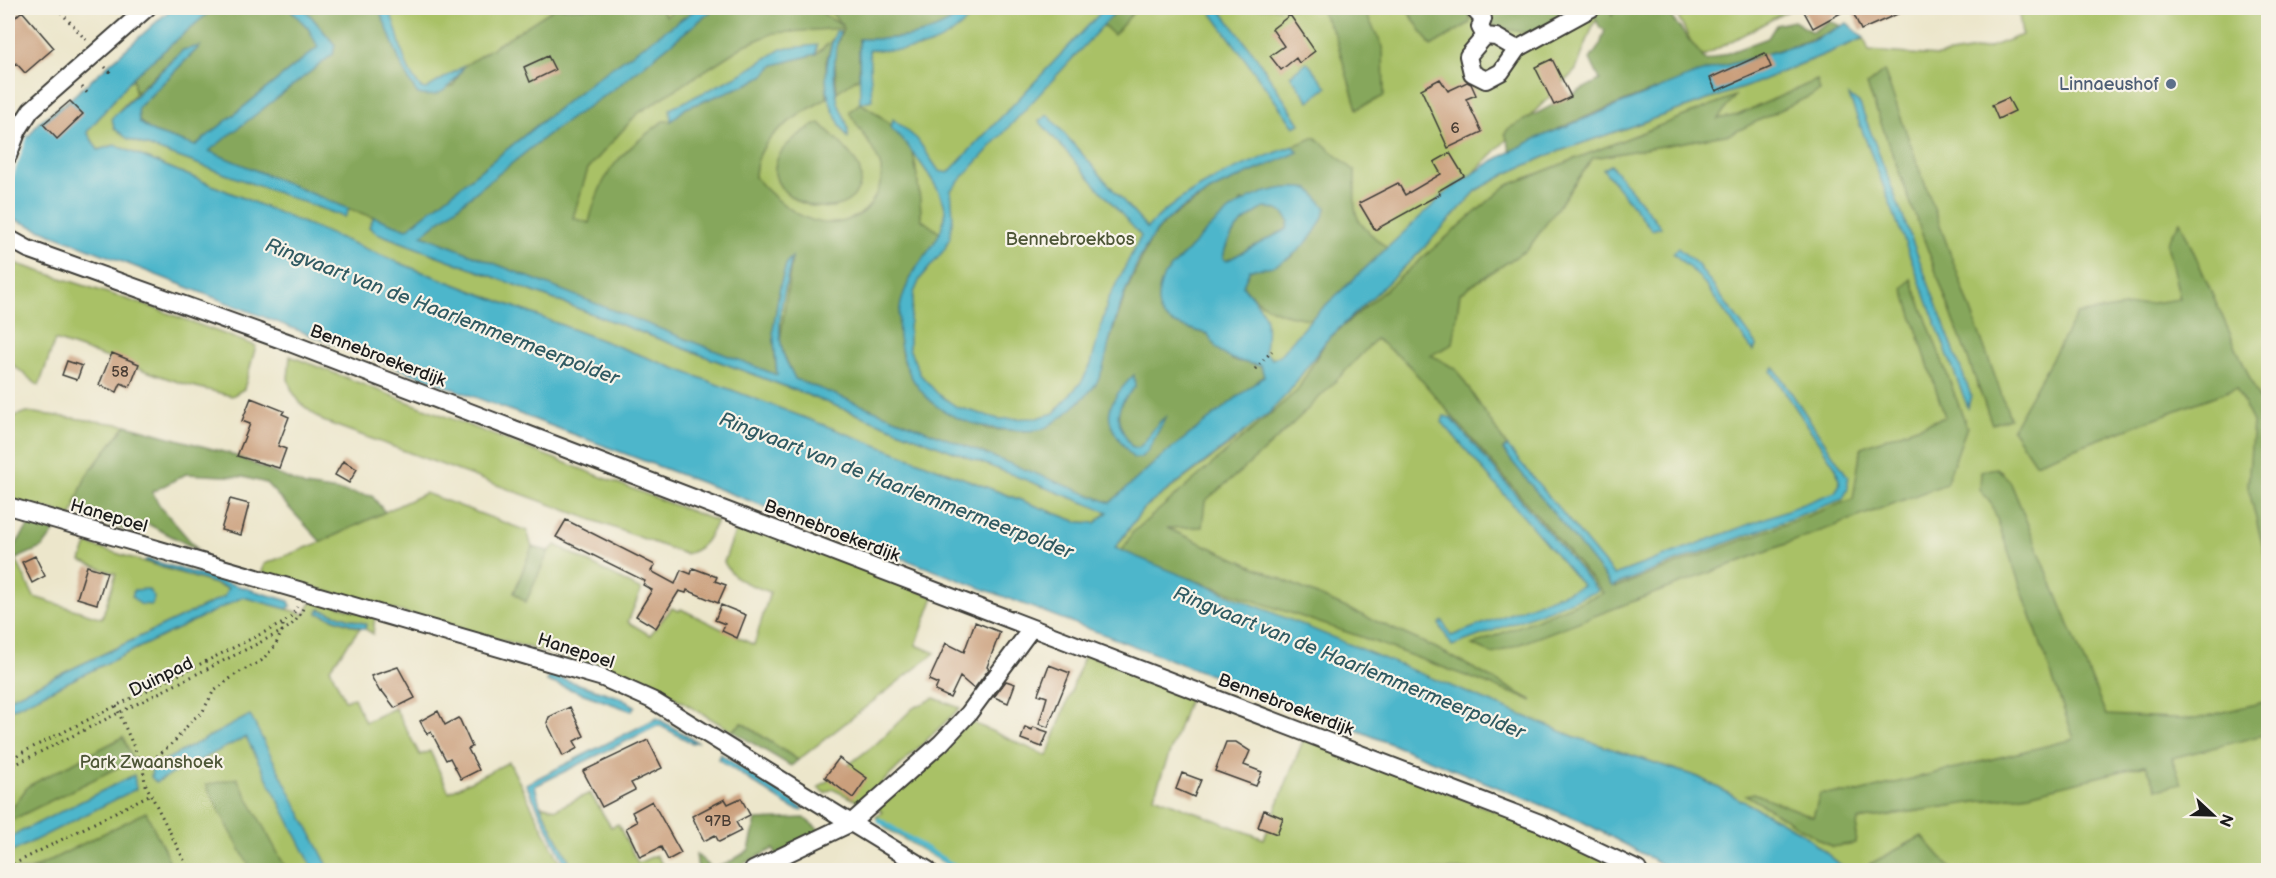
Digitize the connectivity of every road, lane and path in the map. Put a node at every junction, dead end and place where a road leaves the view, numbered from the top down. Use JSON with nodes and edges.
{"nodes":[{"id":1,"x":57,"y":8,"type":"edge"},
{"id":2,"x":147,"y":8,"type":"edge"},
{"id":3,"x":1473,"y":8,"type":"edge"},
{"id":4,"x":1592,"y":8,"type":"edge"},
{"id":5,"x":1485,"y":36,"type":"junction"},
{"id":6,"x":1517,"y":48,"type":"junction"},
{"id":7,"x":96,"y":51,"type":"junction"},
{"id":8,"x":105,"y":66,"type":"dead end"},
{"id":9,"x":112,"y":74,"type":"dead end"},
{"id":10,"x":82,"y":87,"type":"dead end"},
{"id":11,"x":89,"y":95,"type":"dead end"},
{"id":12,"x":8,"y":156,"type":"edge"},
{"id":13,"x":8,"y":238,"type":"edge"},
{"id":14,"x":1272,"y":351,"type":"dead end"},
{"id":15,"x":1255,"y":369,"type":"dead end"},
{"id":16,"x":8,"y":507,"type":"edge"},
{"id":17,"x":304,"y":590,"type":"junction"},
{"id":18,"x":283,"y":623,"type":"junction"},
{"id":19,"x":283,"y":629,"type":"junction"},
{"id":20,"x":1031,"y":629,"type":"junction"},
{"id":21,"x":116,"y":706,"type":"junction"},
{"id":22,"x":119,"y":712,"type":"junction"},
{"id":23,"x":8,"y":763,"type":"edge"},
{"id":24,"x":8,"y":768,"type":"edge"},
{"id":25,"x":143,"y":768,"type":"junction"},
{"id":26,"x":151,"y":794,"type":"junction"},
{"id":27,"x":850,"y":823,"type":"junction"},
{"id":28,"x":8,"y":867,"type":"edge"},
{"id":29,"x":189,"y":870,"type":"edge"},
{"id":30,"x":753,"y":870,"type":"edge"},
{"id":31,"x":928,"y":870,"type":"edge"},
{"id":32,"x":1638,"y":870,"type":"edge"}],
"edges":[{"from":1,"to":7,"type":"path"},
{"from":2,"to":7,"type":"street"},
{"from":3,"to":5,"type":"street"},
{"from":4,"to":6,"type":"street"},
{"from":5,"to":6,"type":"street"},
{"from":5,"to":6,"type":"street"},
{"from":7,"to":12,"type":"street"},
{"from":8,"to":9,"type":"path"},
{"from":10,"to":11,"type":"path"},
{"from":13,"to":20,"type":"street","name":"Bennebroekerdijk"},
{"from":14,"to":15,"type":"path"},
{"from":16,"to":17,"type":"street","name":"Hanepoel"},
{"from":17,"to":18,"type":"path"},
{"from":17,"to":19,"type":"path","name":"Duinpad"},
{"from":17,"to":27,"type":"street","name":"Hanepoel"},
{"from":18,"to":19,"type":"path"},
{"from":18,"to":21,"type":"path"},
{"from":19,"to":22,"type":"path","name":"Duinpad"},
{"from":19,"to":25,"type":"path"},
{"from":20,"to":27,"type":"street"},
{"from":20,"to":32,"type":"street","name":"Bennebroekerdijk"},
{"from":21,"to":22,"type":"path"},
{"from":21,"to":23,"type":"path"},
{"from":22,"to":24,"type":"path","name":"Duinpad"},
{"from":22,"to":25,"type":"path"},
{"from":25,"to":26,"type":"path"},
{"from":26,"to":28,"type":"path"},
{"from":26,"to":29,"type":"path"},
{"from":27,"to":30,"type":"street"},
{"from":27,"to":31,"type":"street","name":"Hanepoel"}]}
